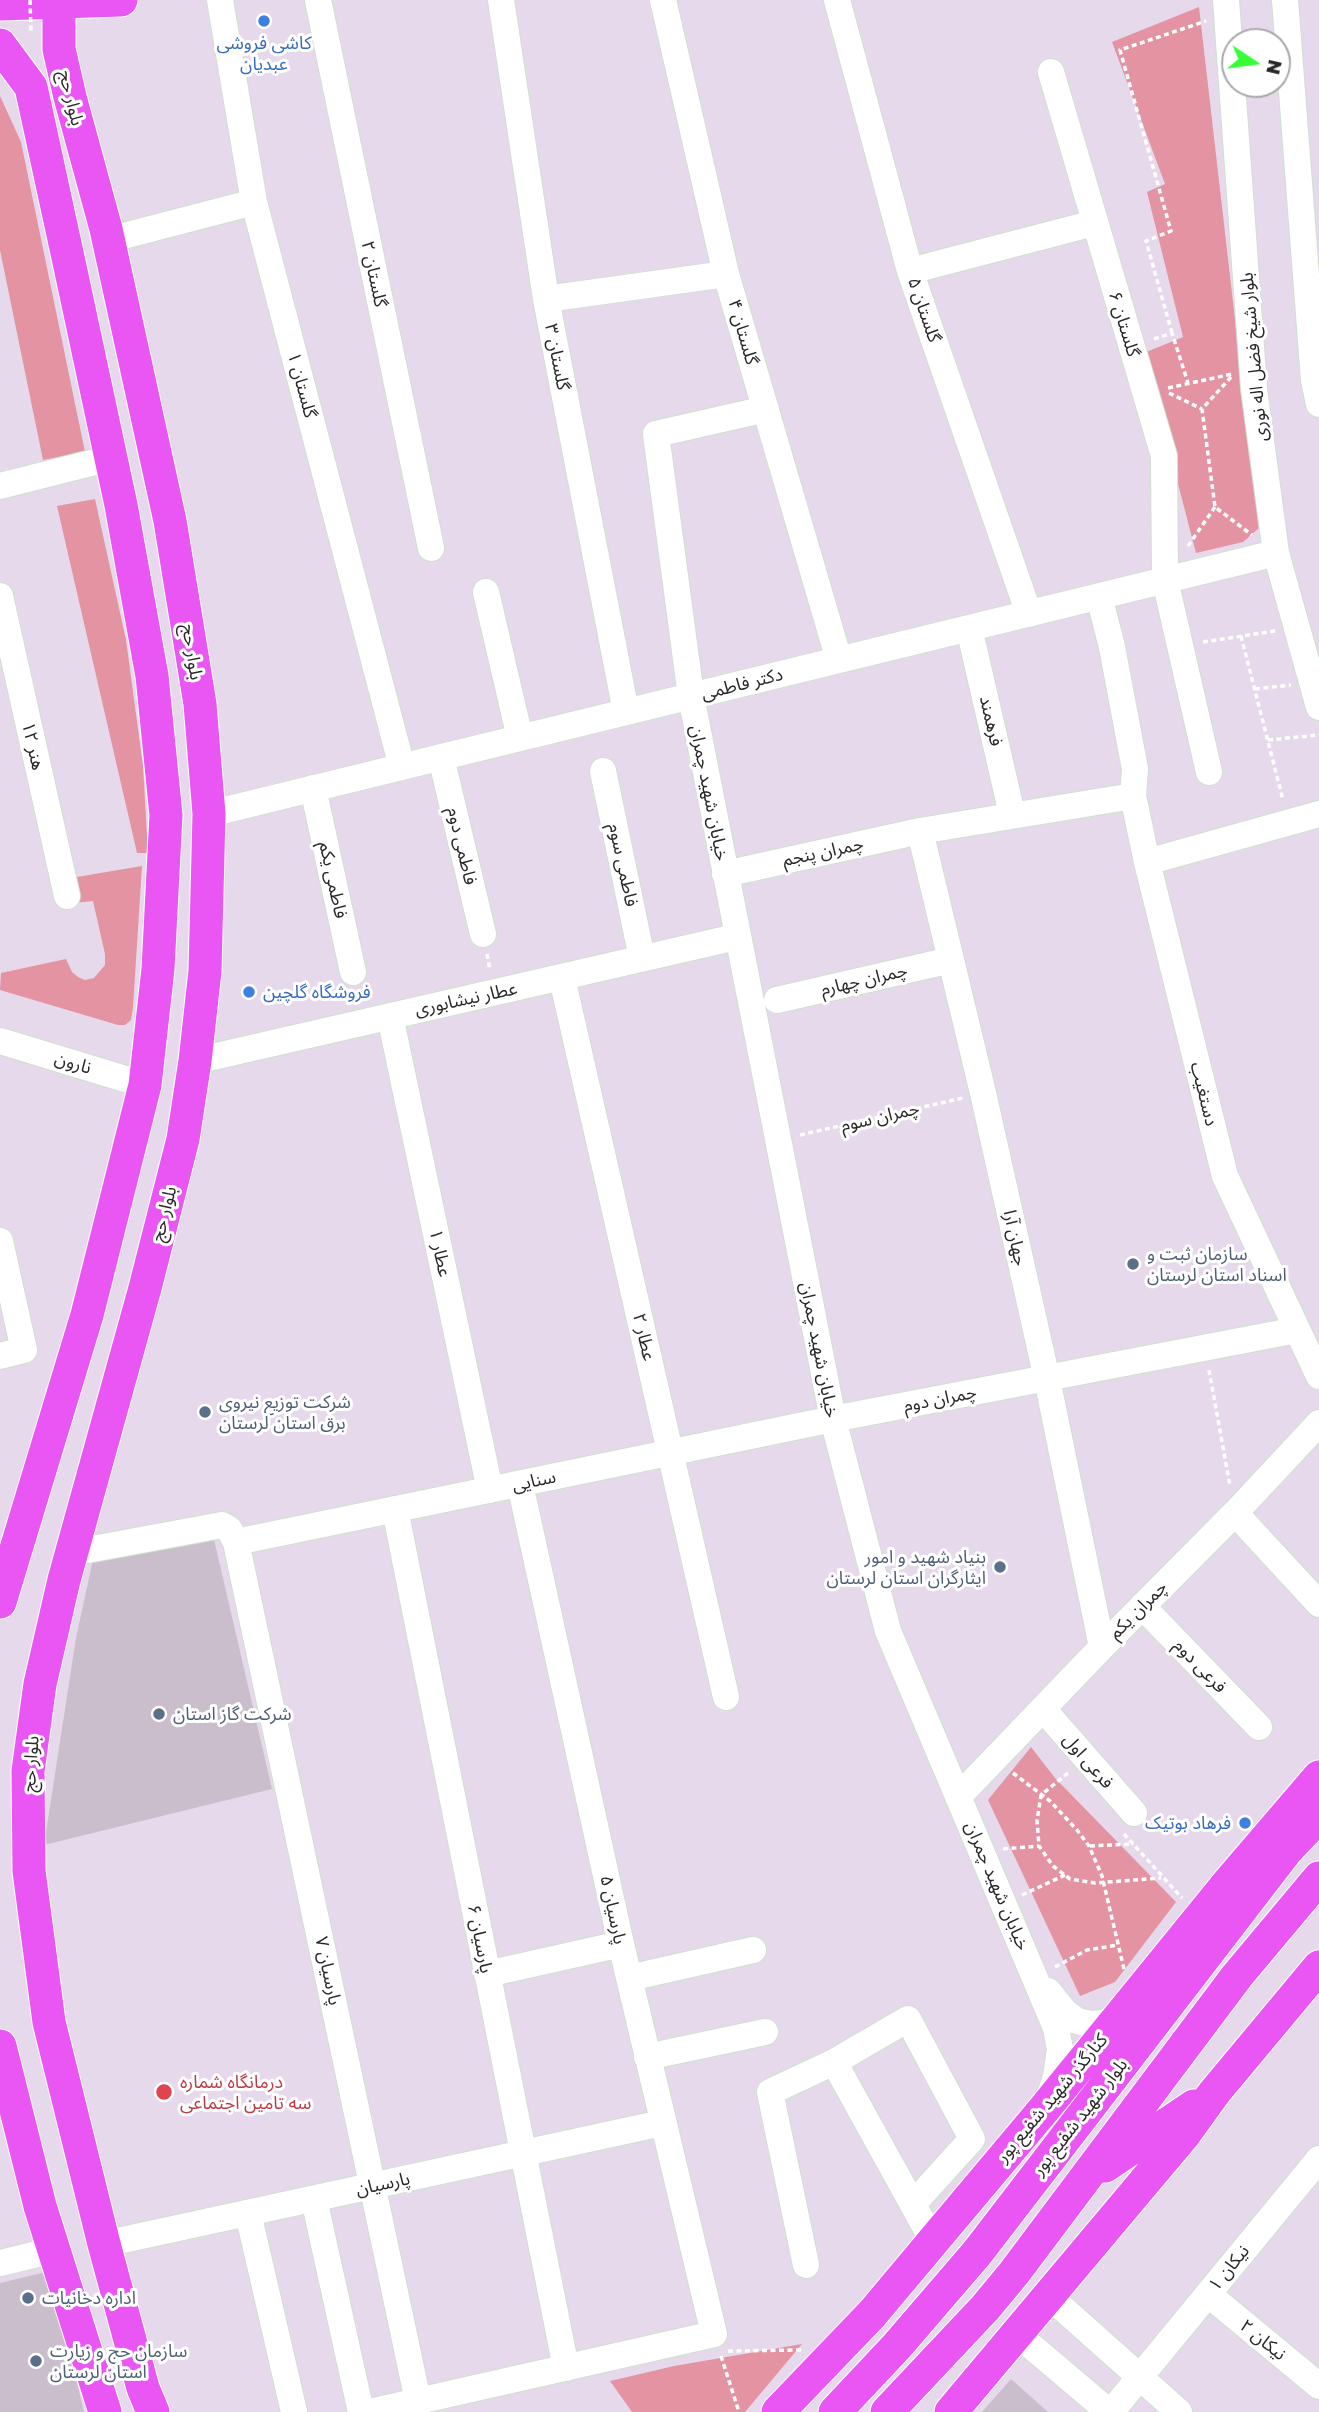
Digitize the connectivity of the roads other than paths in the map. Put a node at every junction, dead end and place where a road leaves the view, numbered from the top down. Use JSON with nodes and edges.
{"nodes":[{"id":1,"x":121,"y":0,"type":"edge"},
{"id":2,"x":220,"y":0,"type":"edge"},
{"id":3,"x":318,"y":0,"type":"edge"},
{"id":4,"x":501,"y":0,"type":"edge"},
{"id":5,"x":663,"y":0,"type":"edge"},
{"id":6,"x":837,"y":0,"type":"edge"},
{"id":7,"x":1285,"y":0,"type":"edge"},
{"id":8,"x":44,"y":1,"type":"edge"},
{"id":9,"x":0,"y":4,"type":"edge"},
{"id":10,"x":1226,"y":7,"type":"edge"},
{"id":11,"x":0,"y":45,"type":"edge"},
{"id":12,"x":1051,"y":72,"type":"dead end"},
{"id":13,"x":70,"y":97,"type":"junction"},
{"id":14,"x":34,"y":103,"type":"junction"},
{"id":15,"x":254,"y":202,"type":"junction"},
{"id":16,"x":1094,"y":223,"type":"junction"},
{"id":17,"x":108,"y":240,"type":"junction"},
{"id":18,"x":910,"y":271,"type":"junction"},
{"id":19,"x":726,"y":274,"type":"junction"},
{"id":20,"x":546,"y":299,"type":"junction"},
{"id":21,"x":1319,"y":404,"type":"edge"},
{"id":22,"x":766,"y":410,"type":"junction"},
{"id":23,"x":111,"y":458,"type":"junction"},
{"id":24,"x":0,"y":486,"type":"edge"},
{"id":25,"x":431,"y":548,"type":"dead end"},
{"id":26,"x":1276,"y":553,"type":"junction"},
{"id":27,"x":1165,"y":580,"type":"junction"},
{"id":28,"x":486,"y":592,"type":"dead end"},
{"id":29,"x":0,"y":596,"type":"edge"},
{"id":30,"x":1099,"y":596,"type":"junction"},
{"id":31,"x":1029,"y":614,"type":"junction"},
{"id":32,"x":969,"y":628,"type":"junction"},
{"id":33,"x":839,"y":660,"type":"junction"},
{"id":34,"x":9,"y":685,"type":"edge"},
{"id":35,"x":691,"y":696,"type":"junction"},
{"id":36,"x":1319,"y":708,"type":"edge"},
{"id":37,"x":626,"y":712,"type":"junction"},
{"id":38,"x":520,"y":738,"type":"junction"},
{"id":39,"x":441,"y":757,"type":"junction"},
{"id":40,"x":402,"y":767,"type":"junction"},
{"id":41,"x":603,"y":771,"type":"dead end"},
{"id":42,"x":1209,"y":772,"type":"dead end"},
{"id":43,"x":313,"y":788,"type":"junction"},
{"id":44,"x":1133,"y":796,"type":"junction"},
{"id":45,"x":209,"y":814,"type":"junction"},
{"id":46,"x":1012,"y":814,"type":"junction"},
{"id":47,"x":1319,"y":814,"type":"edge"},
{"id":48,"x":920,"y":831,"type":"junction"},
{"id":49,"x":1147,"y":862,"type":"junction"},
{"id":50,"x":725,"y":874,"type":"junction"},
{"id":51,"x":66,"y":896,"type":"dead end"},
{"id":52,"x":483,"y":934,"type":"road end"},
{"id":53,"x":736,"y":937,"type":"junction"},
{"id":54,"x":642,"y":958,"type":"junction"},
{"id":55,"x":951,"y":960,"type":"junction"},
{"id":56,"x":353,"y":972,"type":"dead end"},
{"id":57,"x":562,"y":978,"type":"junction"},
{"id":58,"x":777,"y":1000,"type":"dead end"},
{"id":59,"x":390,"y":1016,"type":"junction"},
{"id":60,"x":0,"y":1041,"type":"edge"},
{"id":61,"x":195,"y":1060,"type":"junction"},
{"id":62,"x":145,"y":1085,"type":"junction"},
{"id":63,"x":0,"y":1241,"type":"edge"},
{"id":64,"x":1297,"y":1330,"type":"junction"},
{"id":65,"x":12,"y":1353,"type":"edge"},
{"id":66,"x":71,"y":1370,"type":"junction"},
{"id":67,"x":1319,"y":1376,"type":"edge"},
{"id":68,"x":1046,"y":1379,"type":"junction"},
{"id":69,"x":119,"y":1382,"type":"junction"},
{"id":70,"x":833,"y":1419,"type":"junction"},
{"id":71,"x":1319,"y":1423,"type":"edge"},
{"id":72,"x":670,"y":1452,"type":"junction"},
{"id":73,"x":44,"y":1455,"type":"junction"},
{"id":74,"x":95,"y":1469,"type":"junction"},
{"id":75,"x":520,"y":1483,"type":"junction"},
{"id":76,"x":490,"y":1490,"type":"junction"},
{"id":77,"x":395,"y":1509,"type":"junction"},
{"id":78,"x":1235,"y":1514,"type":"junction"},
{"id":79,"x":236,"y":1542,"type":"junction"},
{"id":80,"x":71,"y":1553,"type":"junction"},
{"id":81,"x":0,"y":1602,"type":"edge"},
{"id":82,"x":1319,"y":1604,"type":"edge"},
{"id":83,"x":1142,"y":1606,"type":"junction"},
{"id":84,"x":1102,"y":1647,"type":"junction"},
{"id":85,"x":726,"y":1697,"type":"dead end"},
{"id":86,"x":1043,"y":1709,"type":"junction"},
{"id":87,"x":1259,"y":1727,"type":"dead end"},
{"id":88,"x":1319,"y":1777,"type":"edge"},
{"id":89,"x":958,"y":1797,"type":"junction"},
{"id":90,"x":1134,"y":1813,"type":"dead end"},
{"id":91,"x":1319,"y":1816,"type":"edge"},
{"id":92,"x":1319,"y":1878,"type":"edge"},
{"id":93,"x":621,"y":1944,"type":"junction"},
{"id":94,"x":752,"y":1950,"type":"dead end"},
{"id":95,"x":1319,"y":1967,"type":"edge"},
{"id":96,"x":487,"y":1974,"type":"junction"},
{"id":97,"x":1036,"y":1976,"type":"junction"},
{"id":98,"x":629,"y":1978,"type":"junction"},
{"id":99,"x":1126,"y":2008,"type":"junction"},
{"id":100,"x":765,"y":2032,"type":"dead end"},
{"id":101,"x":0,"y":2046,"type":"edge"},
{"id":102,"x":647,"y":2057,"type":"junction"},
{"id":103,"x":834,"y":2062,"type":"junction"},
{"id":104,"x":1214,"y":2092,"type":"junction"},
{"id":105,"x":1045,"y":2108,"type":"junction"},
{"id":106,"x":662,"y":2123,"type":"junction"},
{"id":107,"x":523,"y":2153,"type":"junction"},
{"id":108,"x":1314,"y":2174,"type":"edge"},
{"id":109,"x":1086,"y":2179,"type":"junction"},
{"id":110,"x":374,"y":2186,"type":"junction"},
{"id":111,"x":314,"y":2199,"type":"junction"},
{"id":112,"x":913,"y":2204,"type":"junction"},
{"id":113,"x":248,"y":2213,"type":"junction"},
{"id":114,"x":933,"y":2241,"type":"junction"},
{"id":115,"x":104,"y":2244,"type":"junction"},
{"id":116,"x":54,"y":2250,"type":"junction"},
{"id":117,"x":0,"y":2263,"type":"edge"},
{"id":118,"x":806,"y":2265,"type":"dead end"},
{"id":119,"x":1208,"y":2294,"type":"junction"},
{"id":120,"x":1049,"y":2297,"type":"junction"},
{"id":121,"x":1017,"y":2334,"type":"junction"},
{"id":122,"x":566,"y":2368,"type":"junction"},
{"id":123,"x":1141,"y":2378,"type":"junction"},
{"id":124,"x":1319,"y":2386,"type":"edge"},
{"id":125,"x":418,"y":2401,"type":"junction"},
{"id":126,"x":104,"y":2412,"type":"edge"},
{"id":127,"x":153,"y":2412,"type":"edge"},
{"id":128,"x":294,"y":2412,"type":"edge"},
{"id":129,"x":361,"y":2412,"type":"edge"},
{"id":130,"x":370,"y":2412,"type":"edge"},
{"id":131,"x":778,"y":2412,"type":"edge"},
{"id":132,"x":835,"y":2412,"type":"edge"},
{"id":133,"x":887,"y":2412,"type":"edge"},
{"id":134,"x":951,"y":2412,"type":"edge"},
{"id":135,"x":1110,"y":2412,"type":"edge"},
{"id":136,"x":1179,"y":2412,"type":"edge"}],
"edges":[{"from":1,"to":8,"type":"main road"},
{"from":2,"to":15,"type":"street","name":"گلستان ۱"},
{"from":3,"to":25,"type":"street","name":"گلستان ۲"},
{"from":4,"to":20,"type":"street","name":"گلستان ۳"},
{"from":5,"to":19,"type":"street","name":"گلستان ۴"},
{"from":6,"to":18,"type":"street","name":"گلستان ۵"},
{"from":7,"to":21,"type":"street"},
{"from":8,"to":9,"type":"main road"},
{"from":8,"to":13,"type":"main road","name":"بلوار حج"},
{"from":10,"to":26,"type":"street","name":"بلوار شیخ فضل اله نوری"},
{"from":11,"to":14,"type":"main road","name":"بلوار حج"},
{"from":12,"to":16,"type":"street","name":"گلستان ۶"},
{"from":13,"to":14,"type":"main road"},
{"from":13,"to":17,"type":"main road","name":"بلوار حج"},
{"from":14,"to":23,"type":"main road","name":"بلوار حج"},
{"from":15,"to":17,"type":"street"},
{"from":15,"to":40,"type":"street","name":"گلستان ۱"},
{"from":16,"to":18,"type":"street"},
{"from":16,"to":27,"type":"street","name":"گلستان ۶"},
{"from":17,"to":45,"type":"main road","name":"بلوار حج"},
{"from":18,"to":31,"type":"street","name":"گلستان ۵"},
{"from":19,"to":20,"type":"street"},
{"from":19,"to":22,"type":"street","name":"گلستان ۴"},
{"from":20,"to":37,"type":"street","name":"گلستان ۳"},
{"from":22,"to":33,"type":"street","name":"گلستان ۴"},
{"from":22,"to":35,"type":"street","name":"خیابان شهید چمران"},
{"from":23,"to":24,"type":"street"},
{"from":23,"to":62,"type":"main road","name":"بلوار حج"},
{"from":26,"to":27,"type":"street","name":"دکتر فاطمی"},
{"from":26,"to":36,"type":"street","name":"بلوار شیخ فضل اله نوری"},
{"from":27,"to":30,"type":"street","name":"دکتر فاطمی"},
{"from":27,"to":42,"type":"street","name":"گلستان ۶"},
{"from":28,"to":38,"type":"street"},
{"from":29,"to":34,"type":"street","name":"هنر ۱۲"},
{"from":30,"to":31,"type":"street","name":"دکتر فاطمی"},
{"from":30,"to":44,"type":"street","name":"دستغیب"},
{"from":31,"to":32,"type":"street","name":"دکتر فاطمی"},
{"from":32,"to":33,"type":"street","name":"دکتر فاطمی"},
{"from":32,"to":46,"type":"street","name":"فرهمند"},
{"from":33,"to":35,"type":"street","name":"دکتر فاطمی"},
{"from":34,"to":51,"type":"street","name":"هنر ۱۲"},
{"from":35,"to":37,"type":"street","name":"دکتر فاطمی"},
{"from":35,"to":50,"type":"street","name":"خیابان شهید چمران"},
{"from":37,"to":38,"type":"street","name":"دکتر فاطمی"},
{"from":38,"to":39,"type":"street","name":"دکتر فاطمی"},
{"from":39,"to":40,"type":"street","name":"دکتر فاطمی"},
{"from":39,"to":52,"type":"street","name":"فاطمی دوم"},
{"from":40,"to":43,"type":"street","name":"دکتر فاطمی"},
{"from":41,"to":54,"type":"street","name":"فاطمی سوم"},
{"from":43,"to":45,"type":"street","name":"دکتر فاطمی"},
{"from":43,"to":56,"type":"street","name":"فاطمی یکم"},
{"from":44,"to":46,"type":"street","name":"چمران پنجم"},
{"from":44,"to":49,"type":"street","name":"دستغیب"},
{"from":45,"to":61,"type":"main road","name":"بلوار حج"},
{"from":46,"to":48,"type":"street","name":"چمران پنجم"},
{"from":47,"to":49,"type":"street"},
{"from":48,"to":50,"type":"street","name":"چمران پنجم"},
{"from":48,"to":55,"type":"street","name":"جهان آرا"},
{"from":49,"to":64,"type":"street","name":"دستغیب"},
{"from":50,"to":53,"type":"street","name":"خیابان شهید چمران"},
{"from":53,"to":54,"type":"street","name":"عطار نیشابوری"},
{"from":53,"to":70,"type":"street","name":"خیابان شهید چمران"},
{"from":54,"to":57,"type":"street","name":"عطار نیشابوری"},
{"from":55,"to":58,"type":"street","name":"چمران چهارم"},
{"from":55,"to":68,"type":"street","name":"جهان آرا"},
{"from":57,"to":59,"type":"street","name":"عطار نیشابوری"},
{"from":57,"to":72,"type":"street","name":"عطار ۲"},
{"from":59,"to":61,"type":"street","name":"عطار نیشابوری"},
{"from":59,"to":76,"type":"street","name":"عطار ۱"},
{"from":60,"to":62,"type":"street","name":"نارون"},
{"from":61,"to":69,"type":"main road","name":"بلوار حج"},
{"from":62,"to":66,"type":"main road","name":"بلوار حج"},
{"from":63,"to":65,"type":"street"},
{"from":64,"to":67,"type":"street","name":"دستغیب"},
{"from":64,"to":68,"type":"street","name":"چمران دوم"},
{"from":66,"to":69,"type":"main road"},
{"from":66,"to":73,"type":"main road","name":"بلوار حج"},
{"from":68,"to":70,"type":"street","name":"چمران دوم"},
{"from":68,"to":84,"type":"street","name":"جهان آرا"},
{"from":69,"to":74,"type":"main road","name":"بلوار حج"},
{"from":70,"to":72,"type":"street","name":"سنایی"},
{"from":70,"to":89,"type":"street","name":"خیابان شهید چمران"},
{"from":71,"to":78,"type":"street","name":"چمران یکم"},
{"from":72,"to":75,"type":"street","name":"سنایی"},
{"from":72,"to":85,"type":"street","name":"عطار ۲"},
{"from":73,"to":74,"type":"main road"},
{"from":73,"to":81,"type":"main road","name":"بلوار حج"},
{"from":74,"to":80,"type":"main road","name":"بلوار حج"},
{"from":75,"to":76,"type":"street","name":"سنایی"},
{"from":75,"to":93,"type":"street","name":"پارسیان ۵"},
{"from":76,"to":77,"type":"street","name":"سنایی"},
{"from":77,"to":79,"type":"street","name":"سنایی"},
{"from":77,"to":96,"type":"street","name":"پارسیان ۶"},
{"from":78,"to":82,"type":"street"},
{"from":78,"to":83,"type":"street","name":"چمران یکم"},
{"from":79,"to":80,"type":"street"},
{"from":79,"to":110,"type":"street","name":"پارسیان ۷"},
{"from":80,"to":115,"type":"main road","name":"بلوار حج"},
{"from":83,"to":84,"type":"street","name":"چمران یکم"},
{"from":83,"to":87,"type":"street","name":"فرعی دوم"},
{"from":84,"to":86,"type":"street","name":"چمران یکم"},
{"from":86,"to":89,"type":"street","name":"چمران یکم"},
{"from":86,"to":90,"type":"street","name":"فرعی اول"},
{"from":88,"to":99,"type":"main road","name":"کنارگذر شهید شفیع پور"},
{"from":89,"to":97,"type":"street","name":"خیابان شهید چمران"},
{"from":91,"to":132,"type":"main road","name":"بلوار شهید شفیع پور"},
{"from":92,"to":109,"type":"main road"},
{"from":93,"to":96,"type":"street"},
{"from":93,"to":98,"type":"street","name":"پارسیان ۵"},
{"from":94,"to":98,"type":"street"},
{"from":95,"to":104,"type":"main road"},
{"from":96,"to":107,"type":"street","name":"پارسیان ۶"},
{"from":97,"to":99,"type":"street"},
{"from":97,"to":105,"type":"street"},
{"from":98,"to":102,"type":"street","name":"پارسیان ۵"},
{"from":99,"to":105,"type":"main road","name":"کنارگذر شهید شفیع پور"},
{"from":100,"to":102,"type":"street"},
{"from":101,"to":116,"type":"main road"},
{"from":102,"to":106,"type":"street","name":"پارسیان ۵"},
{"from":103,"to":112,"type":"street"},
{"from":103,"to":112,"type":"street"},
{"from":103,"to":118,"type":"street"},
{"from":104,"to":109,"type":"main road"},
{"from":104,"to":120,"type":"main road"},
{"from":105,"to":114,"type":"main road","name":"کنارگذر شهید شفیع پور"},
{"from":106,"to":107,"type":"street","name":"پارسیان"},
{"from":106,"to":122,"type":"street","name":"پارسیان ۵"},
{"from":107,"to":110,"type":"street","name":"پارسیان"},
{"from":107,"to":122,"type":"street","name":"پارسیان ۶"},
{"from":108,"to":119,"type":"street","name":"نیکان ۱"},
{"from":109,"to":133,"type":"main road"},
{"from":110,"to":111,"type":"street","name":"پارسیان"},
{"from":110,"to":125,"type":"street","name":"پارسیان ۷"},
{"from":111,"to":113,"type":"street","name":"پارسیان"},
{"from":111,"to":129,"type":"street"},
{"from":112,"to":114,"type":"street"},
{"from":113,"to":115,"type":"street","name":"پارسیان"},
{"from":113,"to":128,"type":"street"},
{"from":114,"to":131,"type":"main road","name":"کنارگذر شهید شفیع پور"},
{"from":115,"to":127,"type":"main road","name":"بلوار حج"},
{"from":116,"to":117,"type":"street"},
{"from":116,"to":126,"type":"main road"},
{"from":119,"to":123,"type":"street","name":"نیکان ۱"},
{"from":119,"to":124,"type":"street","name":"نیکان ۲"},
{"from":120,"to":121,"type":"main road"},
{"from":120,"to":123,"type":"street"},
{"from":121,"to":134,"type":"main road"},
{"from":121,"to":135,"type":"street"},
{"from":122,"to":125,"type":"street"},
{"from":123,"to":135,"type":"street","name":"نیکان ۱"},
{"from":123,"to":136,"type":"street"},
{"from":125,"to":130,"type":"street"}]}
